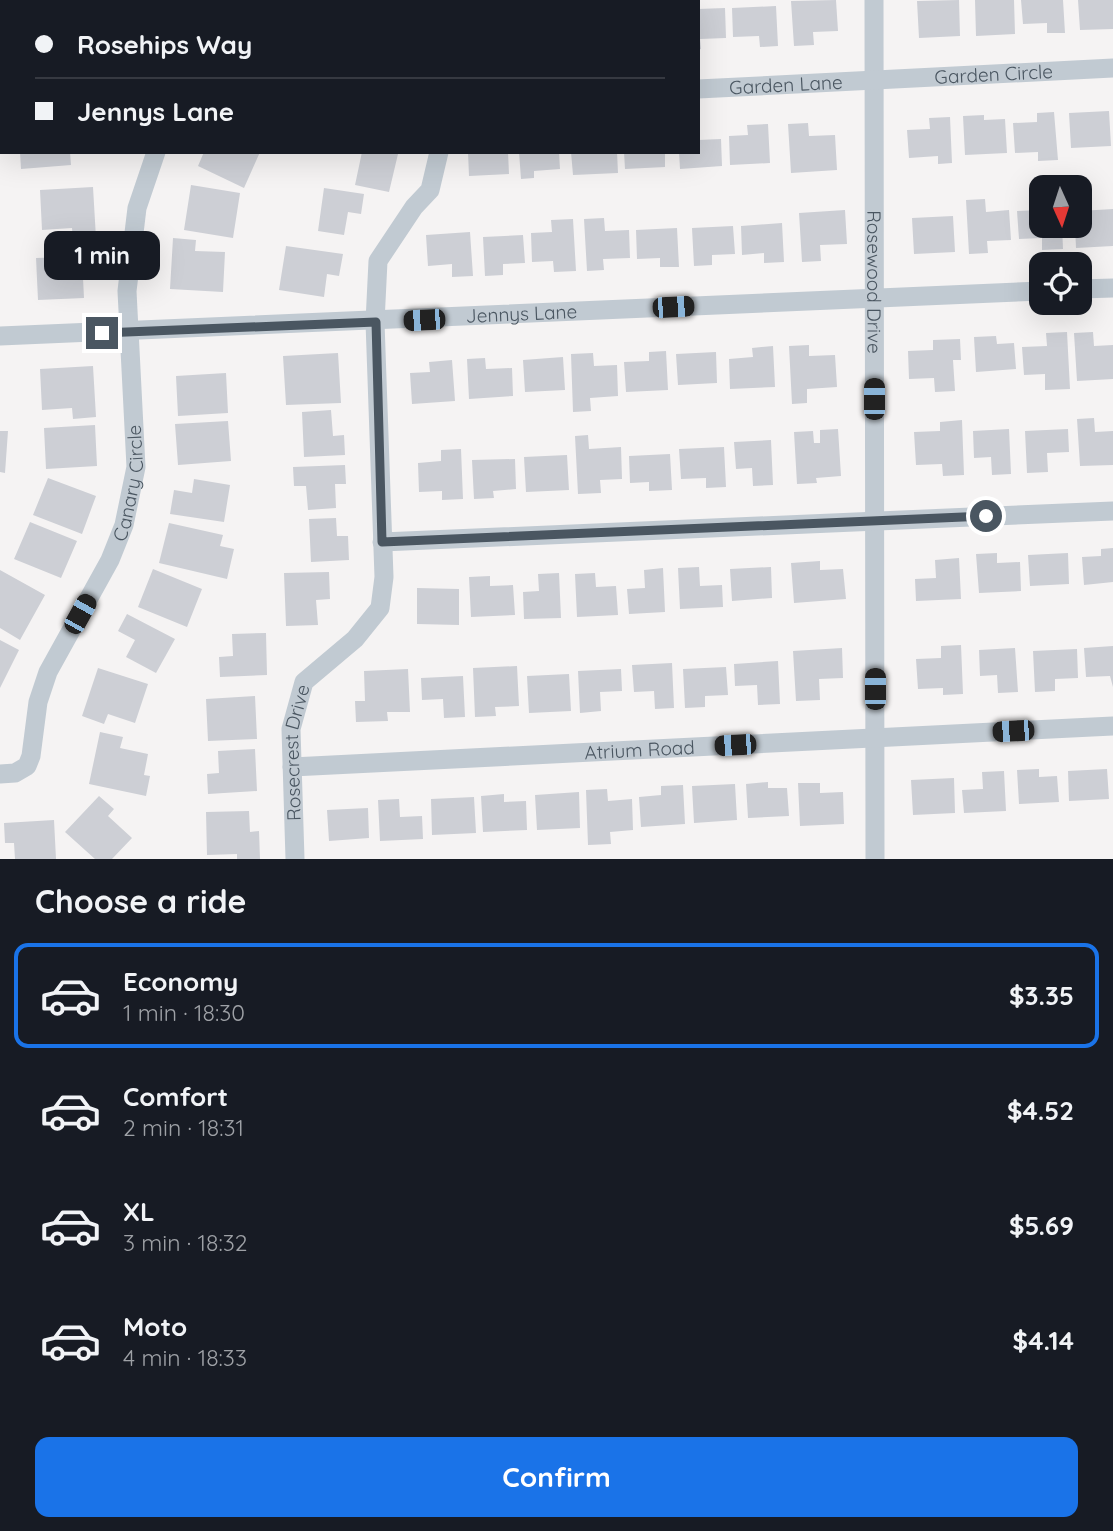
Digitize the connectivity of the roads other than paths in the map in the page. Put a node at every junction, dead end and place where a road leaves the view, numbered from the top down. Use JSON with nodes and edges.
{"nodes":[{"id":1,"x":874,"y":0,"type":"edge"},
{"id":2,"x":1113,"y":68,"type":"edge"},
{"id":3,"x":873,"y":81,"type":"junction"},
{"id":4,"x":700,"y":89,"type":"edge"},
{"id":5,"x":155,"y":154,"type":"edge"},
{"id":6,"x":439,"y":154,"type":"edge"},
{"id":7,"x":1113,"y":288,"type":"edge"},
{"id":8,"x":1092,"y":289,"type":"edge"},
{"id":9,"x":1029,"y":291,"type":"edge"},
{"id":10,"x":873,"y":297,"type":"junction"},
{"id":11,"x":376,"y":322,"type":"junction"},
{"id":12,"x":128,"y":332,"type":"junction"},
{"id":13,"x":0,"y":337,"type":"edge"},
{"id":14,"x":1113,"y":511,"type":"edge"},
{"id":15,"x":875,"y":520,"type":"junction"},
{"id":16,"x":382,"y":542,"type":"junction"},
{"id":17,"x":1113,"y":726,"type":"edge"},
{"id":18,"x":875,"y":738,"type":"junction"},
{"id":19,"x":292,"y":767,"type":"junction"},
{"id":20,"x":0,"y":775,"type":"edge"},
{"id":21,"x":295,"y":859,"type":"edge"},
{"id":22,"x":875,"y":859,"type":"edge"}],
"edges":[{"from":1,"to":3,"type":"street","name":"Rosewood Drive"},
{"from":2,"to":3,"type":"street","name":"Garden Circle"},
{"from":3,"to":4,"type":"street","name":"Garden Lane"},
{"from":3,"to":10,"type":"street","name":"Rosewood Drive"},
{"from":5,"to":12,"type":"street","name":"Canary Circle"},
{"from":6,"to":11,"type":"street","name":"Rosecrest Drive"},
{"from":7,"to":8,"type":"street"},
{"from":9,"to":10,"type":"street","name":"Jennys Lane"},
{"from":10,"to":11,"type":"street","name":"Jennys Lane"},
{"from":10,"to":15,"type":"street","name":"Rosewood Drive"},
{"from":11,"to":12,"type":"street","name":"Jennys Lane"},
{"from":11,"to":16,"type":"street","name":"Rosecrest Drive"},
{"from":12,"to":13,"type":"street","name":"Jennys Lane"},
{"from":12,"to":20,"type":"street","name":"Canary Circle"},
{"from":14,"to":15,"type":"street"},
{"from":15,"to":16,"type":"street"},
{"from":15,"to":18,"type":"street","name":"Rosewood Drive"},
{"from":16,"to":19,"type":"street","name":"Rosecrest Drive"},
{"from":17,"to":18,"type":"street","name":"Atrium Road"},
{"from":18,"to":19,"type":"street","name":"Atrium Road"},
{"from":18,"to":22,"type":"street","name":"Rosewood Drive"},
{"from":19,"to":21,"type":"street","name":"Rosecrest Drive"}]}
